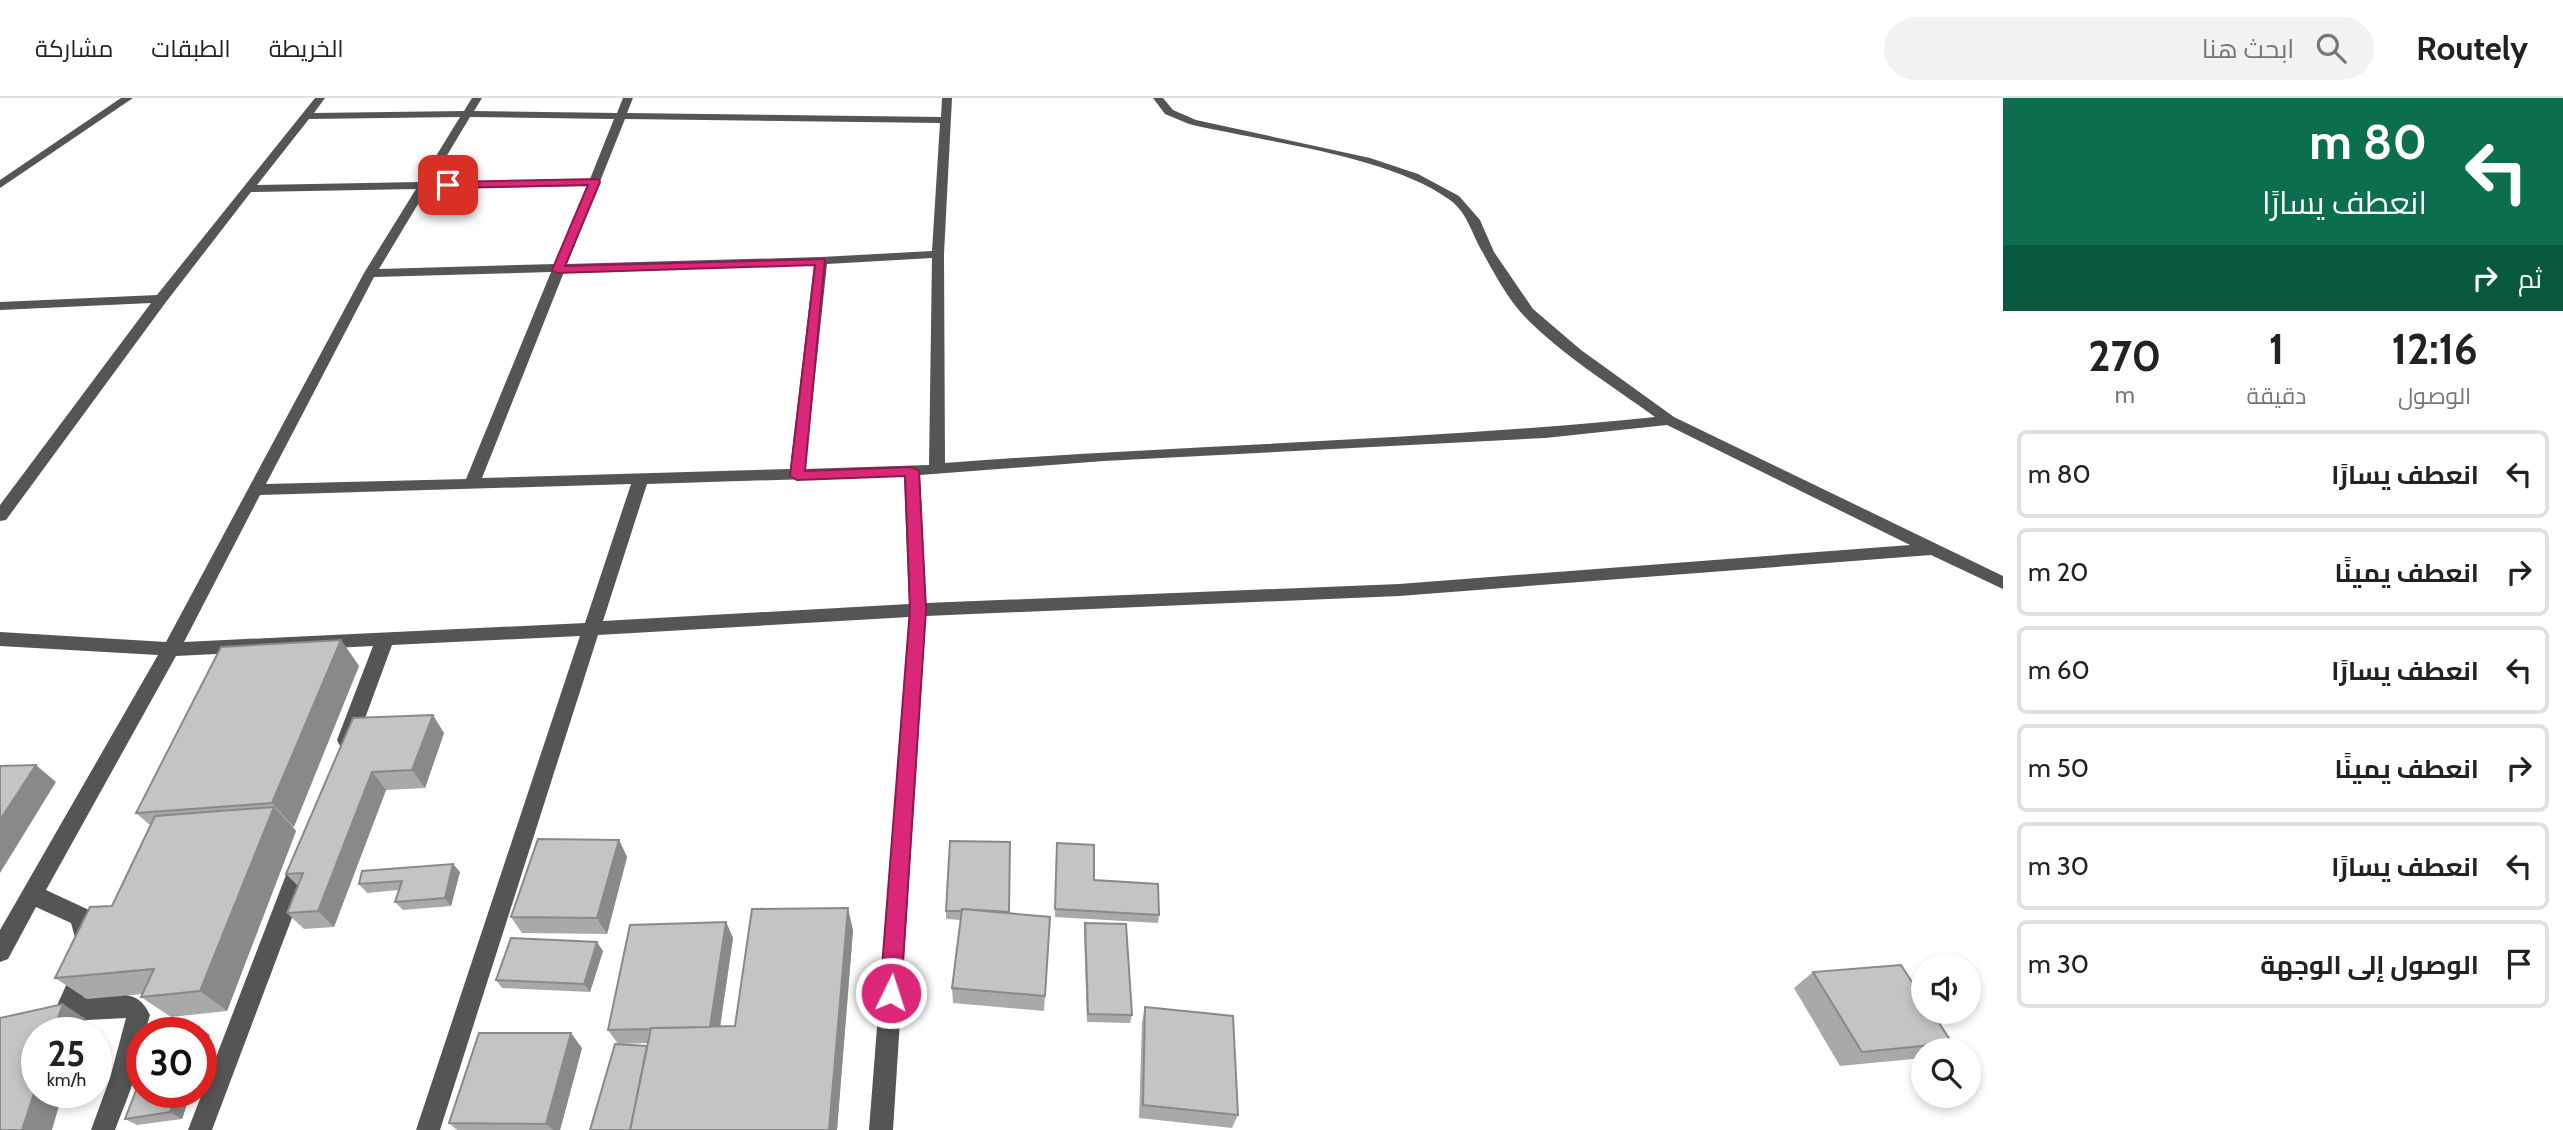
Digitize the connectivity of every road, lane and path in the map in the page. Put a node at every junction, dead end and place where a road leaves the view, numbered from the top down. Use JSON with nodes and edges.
{"nodes":[{"id":1,"x":128,"y":98,"type":"edge"},
{"id":2,"x":320,"y":98,"type":"edge"},
{"id":3,"x":477,"y":98,"type":"edge"},
{"id":4,"x":628,"y":98,"type":"edge"},
{"id":5,"x":947,"y":98,"type":"edge"},
{"id":6,"x":1158,"y":98,"type":"edge"},
{"id":7,"x":467,"y":114,"type":"junction"},
{"id":8,"x":303,"y":116,"type":"junction"},
{"id":9,"x":621,"y":116,"type":"junction"},
{"id":10,"x":945,"y":120,"type":"junction"},
{"id":11,"x":13,"y":165,"type":"dead end"},
{"id":12,"x":27,"y":166,"type":"junction"},
{"id":13,"x":595,"y":182,"type":"junction"},
{"id":14,"x":0,"y":184,"type":"edge"},
{"id":15,"x":424,"y":185,"type":"junction"},
{"id":16,"x":247,"y":189,"type":"junction"},
{"id":17,"x":938,"y":254,"type":"junction"},
{"id":18,"x":821,"y":261,"type":"junction"},
{"id":19,"x":557,"y":270,"type":"junction"},
{"id":20,"x":370,"y":273,"type":"junction"},
{"id":21,"x":161,"y":299,"type":"junction"},
{"id":22,"x":0,"y":306,"type":"edge"},
{"id":23,"x":1669,"y":420,"type":"junction"},
{"id":24,"x":937,"y":470,"type":"junction"},
{"id":25,"x":912,"y":471,"type":"junction"},
{"id":26,"x":797,"y":476,"type":"junction"},
{"id":27,"x":640,"y":480,"type":"junction"},
{"id":28,"x":472,"y":484,"type":"junction"},
{"id":29,"x":255,"y":490,"type":"junction"},
{"id":30,"x":0,"y":516,"type":"edge"},
{"id":31,"x":1930,"y":549,"type":"junction"},
{"id":32,"x":2003,"y":583,"type":"edge"},
{"id":33,"x":918,"y":609,"type":"junction"},
{"id":34,"x":589,"y":629,"type":"junction"},
{"id":35,"x":0,"y":639,"type":"edge"},
{"id":36,"x":385,"y":639,"type":"junction"},
{"id":37,"x":172,"y":649,"type":"junction"},
{"id":38,"x":338,"y":765,"type":"edge"},
{"id":39,"x":310,"y":842,"type":"edge"},
{"id":40,"x":33,"y":895,"type":"junction"},
{"id":41,"x":0,"y":951,"type":"edge"},
{"id":42,"x":103,"y":1130,"type":"edge"},
{"id":43,"x":200,"y":1130,"type":"edge"},
{"id":44,"x":428,"y":1130,"type":"edge"},
{"id":45,"x":881,"y":1130,"type":"edge"}],
"edges":[{"from":1,"to":12,"type":"street"},
{"from":2,"to":8,"type":"street"},
{"from":3,"to":7,"type":"street"},
{"from":4,"to":9,"type":"street"},
{"from":5,"to":10,"type":"street"},
{"from":6,"to":23,"type":"street"},
{"from":7,"to":8,"type":"street"},
{"from":7,"to":9,"type":"street"},
{"from":7,"to":15,"type":"street"},
{"from":8,"to":16,"type":"street"},
{"from":9,"to":10,"type":"street"},
{"from":9,"to":13,"type":"street"},
{"from":10,"to":17,"type":"street"},
{"from":11,"to":12,"type":"street"},
{"from":12,"to":14,"type":"street"},
{"from":13,"to":15,"type":"street"},
{"from":13,"to":19,"type":"street"},
{"from":15,"to":16,"type":"street"},
{"from":15,"to":20,"type":"street"},
{"from":16,"to":21,"type":"street"},
{"from":17,"to":18,"type":"street"},
{"from":17,"to":24,"type":"street"},
{"from":18,"to":19,"type":"street"},
{"from":18,"to":26,"type":"street"},
{"from":19,"to":20,"type":"street"},
{"from":19,"to":28,"type":"street"},
{"from":20,"to":29,"type":"street"},
{"from":21,"to":22,"type":"street"},
{"from":21,"to":30,"type":"street"},
{"from":23,"to":24,"type":"street"},
{"from":23,"to":31,"type":"street"},
{"from":24,"to":25,"type":"street"},
{"from":25,"to":26,"type":"street"},
{"from":25,"to":33,"type":"street"},
{"from":26,"to":27,"type":"street"},
{"from":27,"to":28,"type":"street"},
{"from":27,"to":34,"type":"street"},
{"from":28,"to":29,"type":"street"},
{"from":29,"to":37,"type":"street"},
{"from":31,"to":32,"type":"street"},
{"from":31,"to":33,"type":"street"},
{"from":33,"to":34,"type":"street"},
{"from":33,"to":45,"type":"street"},
{"from":34,"to":36,"type":"street"},
{"from":34,"to":44,"type":"street"},
{"from":35,"to":37,"type":"street"},
{"from":36,"to":37,"type":"street"},
{"from":36,"to":38,"type":"street"},
{"from":37,"to":40,"type":"street"},
{"from":39,"to":43,"type":"street"},
{"from":40,"to":41,"type":"street"},
{"from":40,"to":42,"type":"street"}]}
